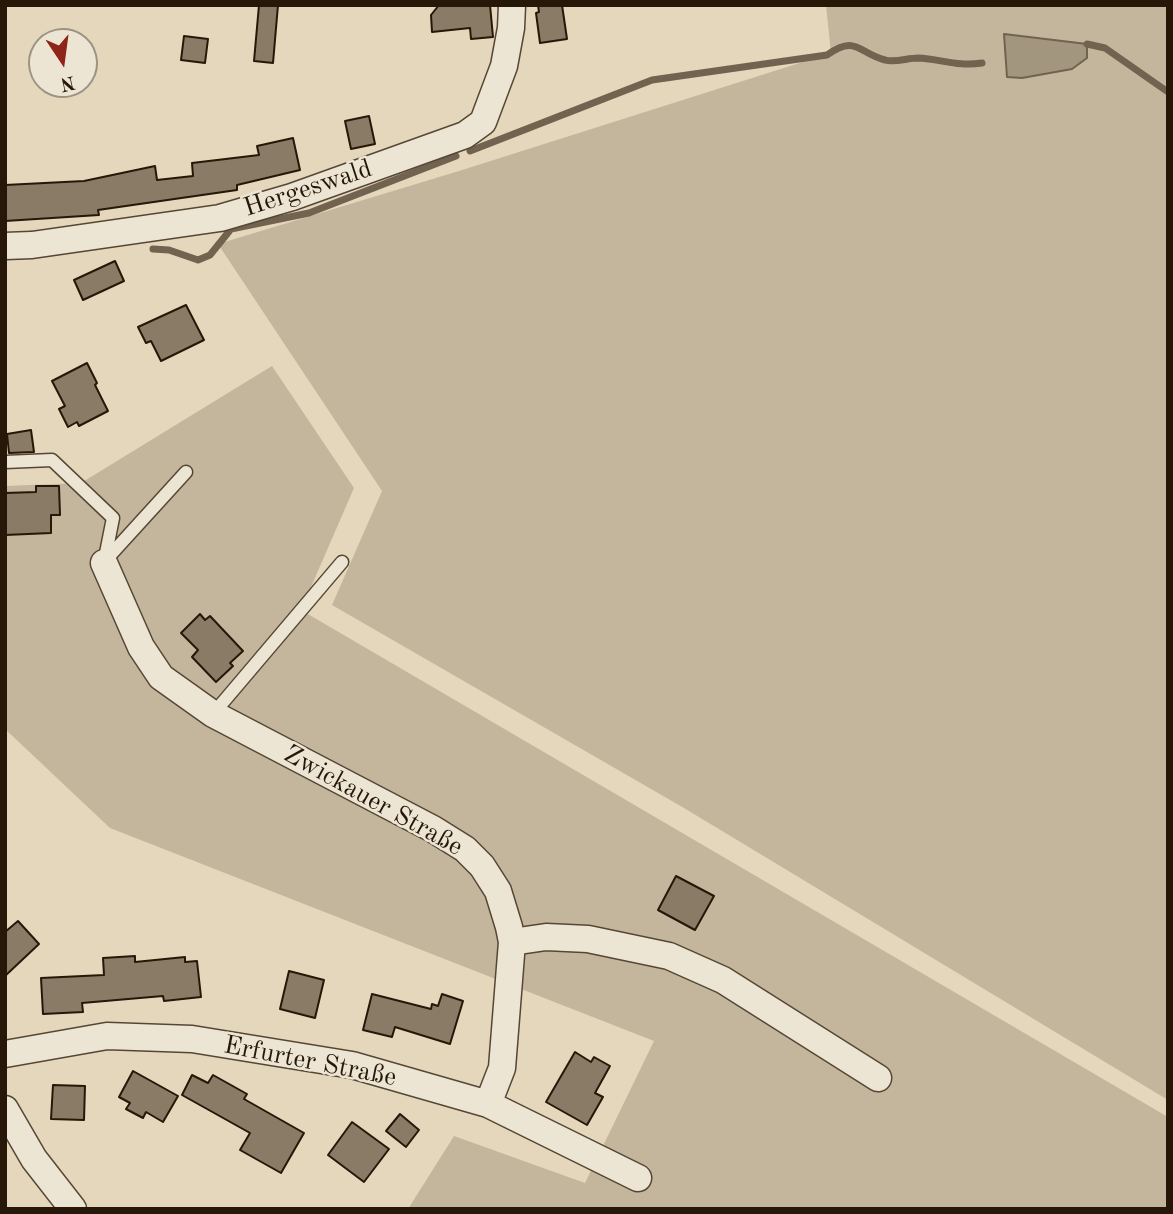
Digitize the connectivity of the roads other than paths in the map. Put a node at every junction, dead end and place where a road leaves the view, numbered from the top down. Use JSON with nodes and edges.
{"nodes":[{"id":1,"x":512,"y":5,"type":"edge"},
{"id":2,"x":5,"y":246,"type":"edge"},
{"id":3,"x":5,"y":462,"type":"edge"},
{"id":4,"x":186,"y":472,"type":"dead end"},
{"id":5,"x":342,"y":562,"type":"dead end"},
{"id":6,"x":104,"y":563,"type":"junction"},
{"id":7,"x":214,"y":714,"type":"junction"},
{"id":8,"x":512,"y":942,"type":"junction"},
{"id":9,"x":5,"y":1054,"type":"edge"},
{"id":10,"x":878,"y":1078,"type":"dead end"},
{"id":11,"x":488,"y":1104,"type":"junction"},
{"id":12,"x":5,"y":1109,"type":"edge"},
{"id":13,"x":638,"y":1178,"type":"dead end"},
{"id":14,"x":74,"y":1209,"type":"edge"}],
"edges":[{"from":1,"to":2,"type":"street","name":"Hergeswald"},
{"from":3,"to":6,"type":"lane"},
{"from":4,"to":6,"type":"lane"},
{"from":5,"to":7,"type":"lane"},
{"from":6,"to":7,"type":"street","name":"Zwickauer Straße"},
{"from":7,"to":8,"type":"street","name":"Zwickauer Straße"},
{"from":8,"to":10,"type":"street"},
{"from":8,"to":11,"type":"street","name":"Zwickauer Straße"},
{"from":9,"to":11,"type":"street","name":"Erfurter Straße"},
{"from":11,"to":13,"type":"street","name":"Erfurter Straße"},
{"from":12,"to":14,"type":"street"}]}
